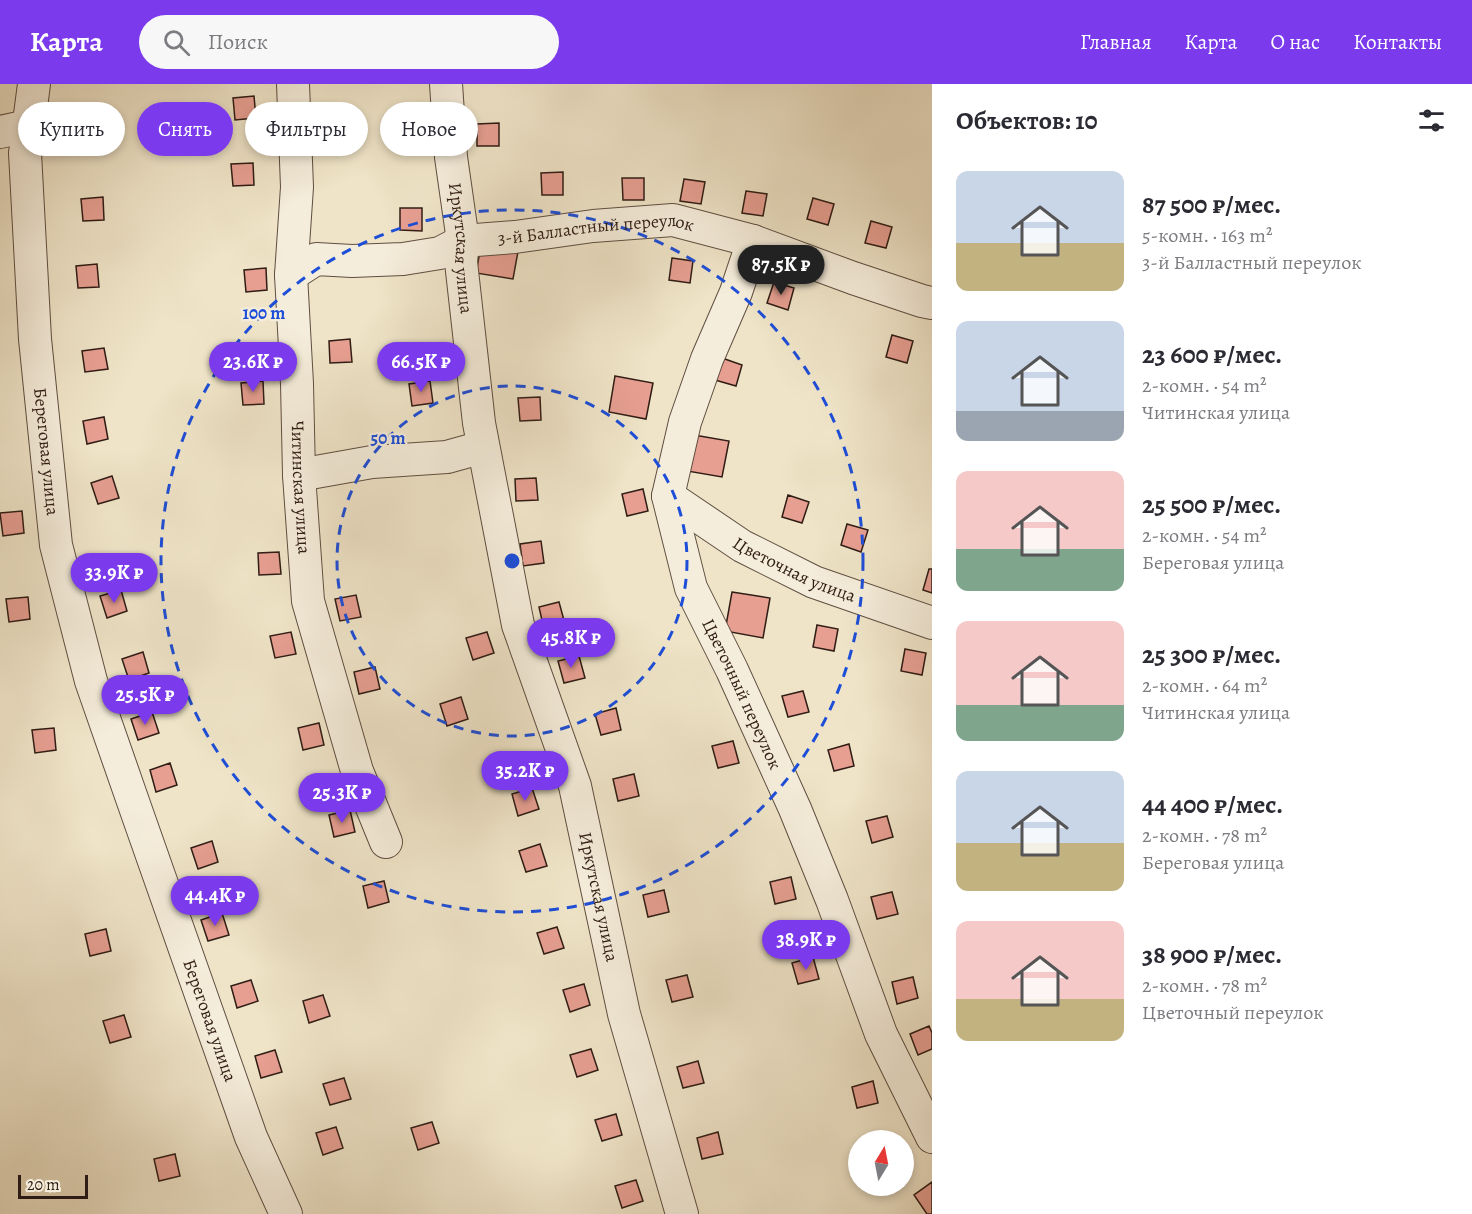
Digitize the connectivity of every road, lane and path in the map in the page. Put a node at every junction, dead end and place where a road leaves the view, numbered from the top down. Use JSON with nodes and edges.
{"nodes":[{"id":1,"x":34,"y":84,"type":"edge"},
{"id":2,"x":293,"y":84,"type":"edge"},
{"id":3,"x":446,"y":84,"type":"edge"},
{"id":4,"x":14,"y":129,"type":"edge"},
{"id":5,"x":463,"y":241,"type":"junction"},
{"id":6,"x":753,"y":241,"type":"junction"},
{"id":7,"x":291,"y":276,"type":"junction"},
{"id":8,"x":932,"y":303,"type":"edge"},
{"id":9,"x":483,"y":447,"type":"junction"},
{"id":10,"x":299,"y":475,"type":"junction"},
{"id":11,"x":668,"y":496,"type":"junction"},
{"id":12,"x":932,"y":622,"type":"edge"},
{"id":13,"x":386,"y":842,"type":"dead end"},
{"id":14,"x":932,"y":1137,"type":"edge"},
{"id":15,"x":286,"y":1214,"type":"edge"},
{"id":16,"x":682,"y":1214,"type":"edge"}],
"edges":[{"from":1,"to":4,"type":"street","name":"Береговая улица"},
{"from":2,"to":7,"type":"street","name":"Читинская улица"},
{"from":3,"to":5,"type":"street","name":"Иркутская улица"},
{"from":4,"to":15,"type":"street","name":"Береговая улица"},
{"from":5,"to":6,"type":"street","name":"3-й Балластный переулок"},
{"from":5,"to":7,"type":"street"},
{"from":5,"to":9,"type":"street","name":"Иркутская улица"},
{"from":6,"to":8,"type":"street","name":"3-й Балластный переулок"},
{"from":6,"to":11,"type":"street","name":"Цветочный переулок"},
{"from":7,"to":10,"type":"street","name":"Читинская улица"},
{"from":9,"to":10,"type":"street"},
{"from":9,"to":16,"type":"street","name":"Иркутская улица"},
{"from":10,"to":13,"type":"street","name":"Читинская улица"},
{"from":11,"to":12,"type":"street","name":"Цветочная улица"},
{"from":11,"to":14,"type":"street","name":"Цветочный переулок"}]}
